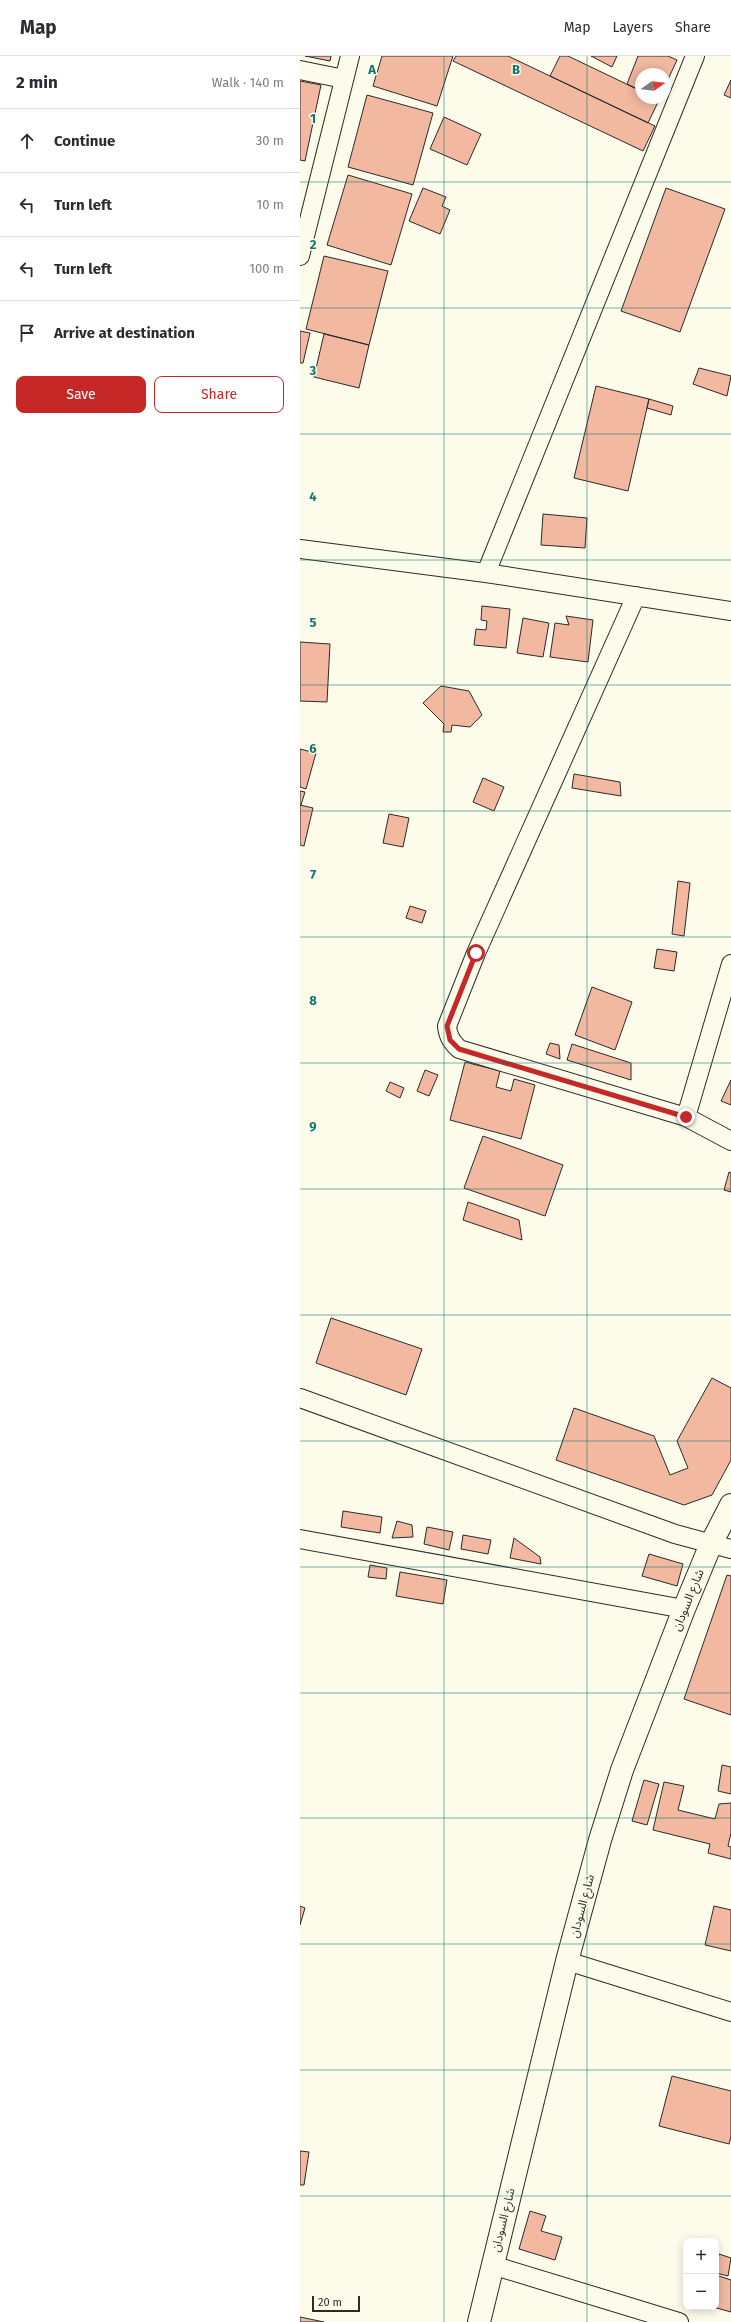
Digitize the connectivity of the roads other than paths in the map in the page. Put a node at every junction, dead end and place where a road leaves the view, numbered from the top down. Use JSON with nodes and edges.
{"nodes":[{"id":1,"x":350,"y":56,"type":"edge"},
{"id":2,"x":695,"y":56,"type":"edge"},
{"id":3,"x":300,"y":70,"type":"edge"},
{"id":4,"x":344,"y":78,"type":"junction"},
{"id":5,"x":300,"y":256,"type":"edge"},
{"id":6,"x":300,"y":549,"type":"edge"},
{"id":7,"x":486,"y":573,"type":"junction"},
{"id":8,"x":636,"y":596,"type":"junction"},
{"id":9,"x":731,"y":610,"type":"edge"},
{"id":10,"x":731,"y":964,"type":"edge"},
{"id":11,"x":686,"y":1117,"type":"junction"},
{"id":12,"x":731,"y":1141,"type":"edge"},
{"id":13,"x":300,"y":1398,"type":"edge"},
{"id":14,"x":731,"y":1505,"type":"edge"},
{"id":15,"x":300,"y":1538,"type":"edge"},
{"id":16,"x":721,"y":1547,"type":"edge"},
{"id":17,"x":684,"y":1609,"type":"junction"},
{"id":18,"x":567,"y":1961,"type":"junction"},
{"id":19,"x":731,"y":2012,"type":"edge"},
{"id":20,"x":492,"y":2265,"type":"junction"},
{"id":21,"x":479,"y":2322,"type":"edge"},
{"id":22,"x":679,"y":2322,"type":"edge"}],
"edges":[{"from":1,"to":4,"type":"street"},
{"from":2,"to":7,"type":"street"},
{"from":3,"to":4,"type":"street"},
{"from":4,"to":5,"type":"street"},
{"from":6,"to":7,"type":"street"},
{"from":7,"to":8,"type":"street"},
{"from":8,"to":9,"type":"street"},
{"from":8,"to":11,"type":"street"},
{"from":10,"to":11,"type":"street"},
{"from":11,"to":12,"type":"street"},
{"from":13,"to":16,"type":"street"},
{"from":14,"to":16,"type":"main road","name":"شارع السودان"},
{"from":15,"to":17,"type":"street"},
{"from":16,"to":17,"type":"main road","name":"شارع السودان"},
{"from":17,"to":18,"type":"main road","name":"شارع السودان"},
{"from":18,"to":19,"type":"street"},
{"from":18,"to":20,"type":"main road","name":"شارع السودان"},
{"from":20,"to":21,"type":"main road","name":"شارع السودان"},
{"from":20,"to":22,"type":"street"}]}
